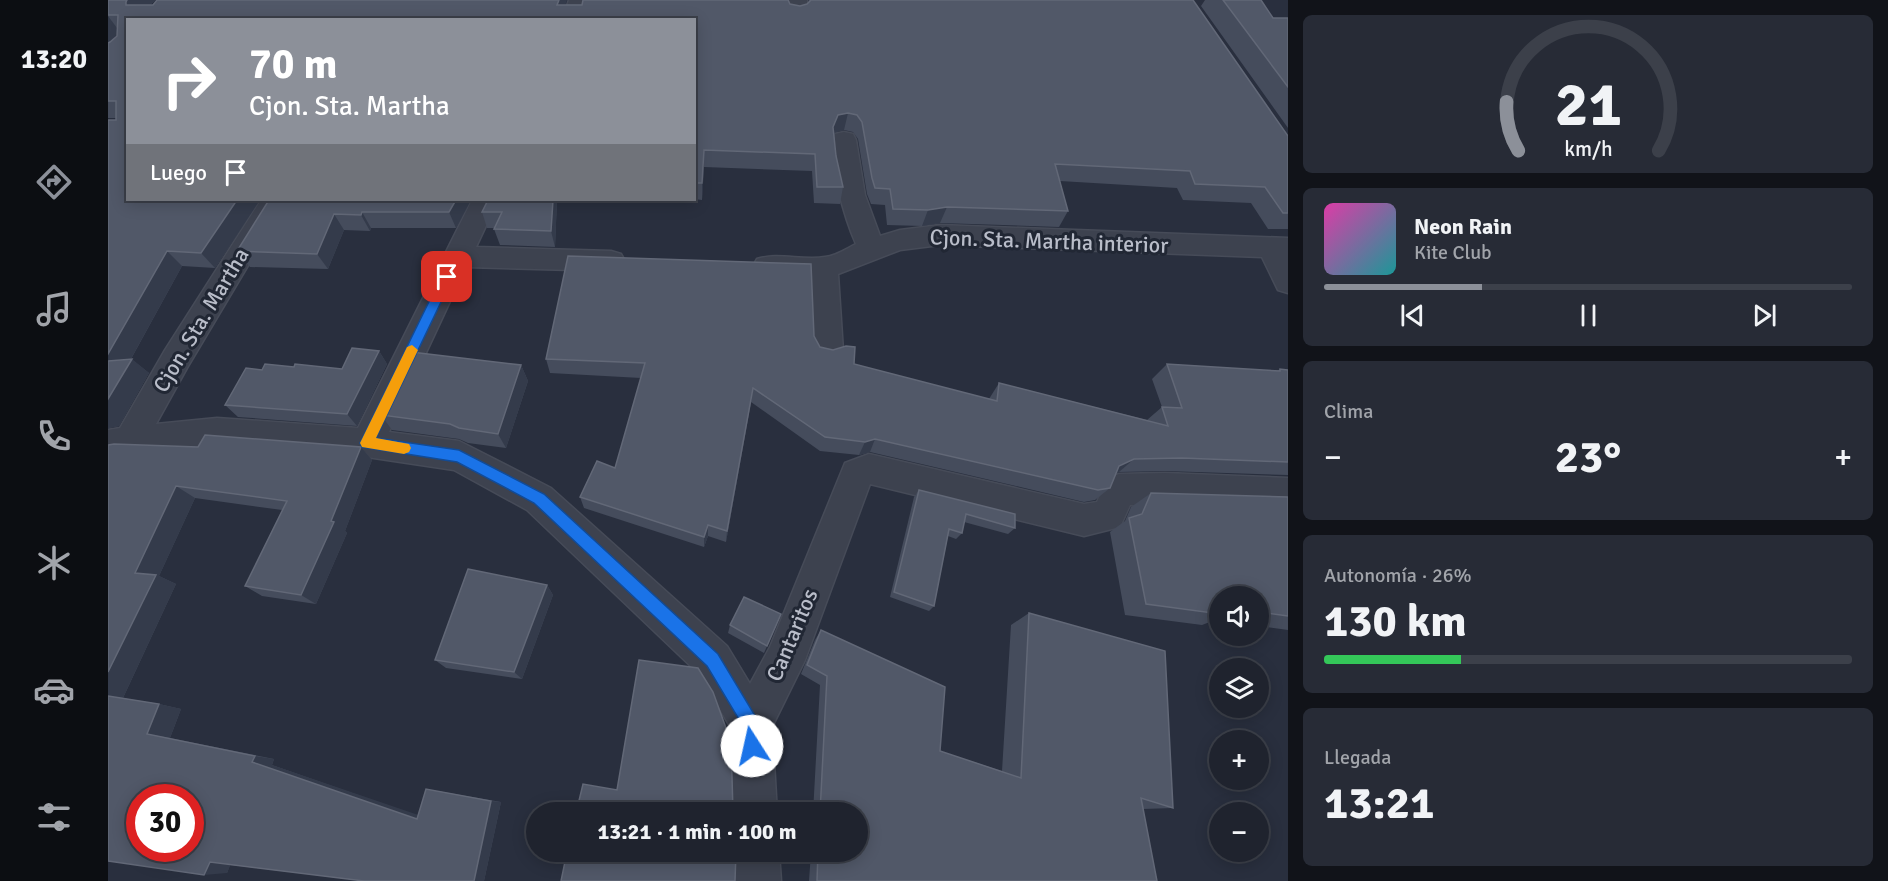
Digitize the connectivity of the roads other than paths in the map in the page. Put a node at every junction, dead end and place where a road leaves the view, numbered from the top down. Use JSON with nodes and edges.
{"nodes":[{"id":1,"x":579,"y":0,"type":"edge"},
{"id":2,"x":573,"y":18,"type":"edge"},
{"id":3,"x":844,"y":140,"type":"dead end"},
{"id":4,"x":273,"y":201,"type":"edge"},
{"id":5,"x":484,"y":201,"type":"edge"},
{"id":6,"x":1280,"y":248,"type":"edge"},
{"id":7,"x":872,"y":249,"type":"junction"},
{"id":8,"x":457,"y":256,"type":"junction"},
{"id":9,"x":634,"y":262,"type":"edge"},
{"id":10,"x":741,"y":265,"type":"edge"},
{"id":11,"x":824,"y":268,"type":"junction"},
{"id":12,"x":1288,"y":282,"type":"edge"},
{"id":13,"x":828,"y":351,"type":"edge"},
{"id":14,"x":119,"y":443,"type":"edge"},
{"id":15,"x":367,"y":443,"type":"junction"},
{"id":16,"x":1288,"y":494,"type":"edge"},
{"id":17,"x":751,"y":724,"type":"junction"},
{"id":18,"x":755,"y":802,"type":"edge"},
{"id":19,"x":757,"y":862,"type":"edge"},
{"id":20,"x":758,"y":881,"type":"edge"}],
"edges":[{"from":1,"to":2,"type":"street"},
{"from":3,"to":7,"type":"street"},
{"from":4,"to":14,"type":"street","name":"Cjon. Sta. Martha"},
{"from":5,"to":8,"type":"street"},
{"from":6,"to":7,"type":"street","name":"Cjon. Sta. Martha interior"},
{"from":6,"to":12,"type":"street"},
{"from":7,"to":11,"type":"street","name":"Cjon. Sta. Martha interior"},
{"from":8,"to":9,"type":"street"},
{"from":8,"to":15,"type":"street"},
{"from":10,"to":11,"type":"street","name":"Cjon. Sta. Martha interior"},
{"from":11,"to":13,"type":"street"},
{"from":14,"to":15,"type":"street","name":"Cjon. Sta. Martha"},
{"from":15,"to":17,"type":"street","name":"Cjon. Sta. Martha"},
{"from":16,"to":17,"type":"street","name":"Cantaritos"},
{"from":17,"to":18,"type":"street"},
{"from":19,"to":20,"type":"street"}]}
